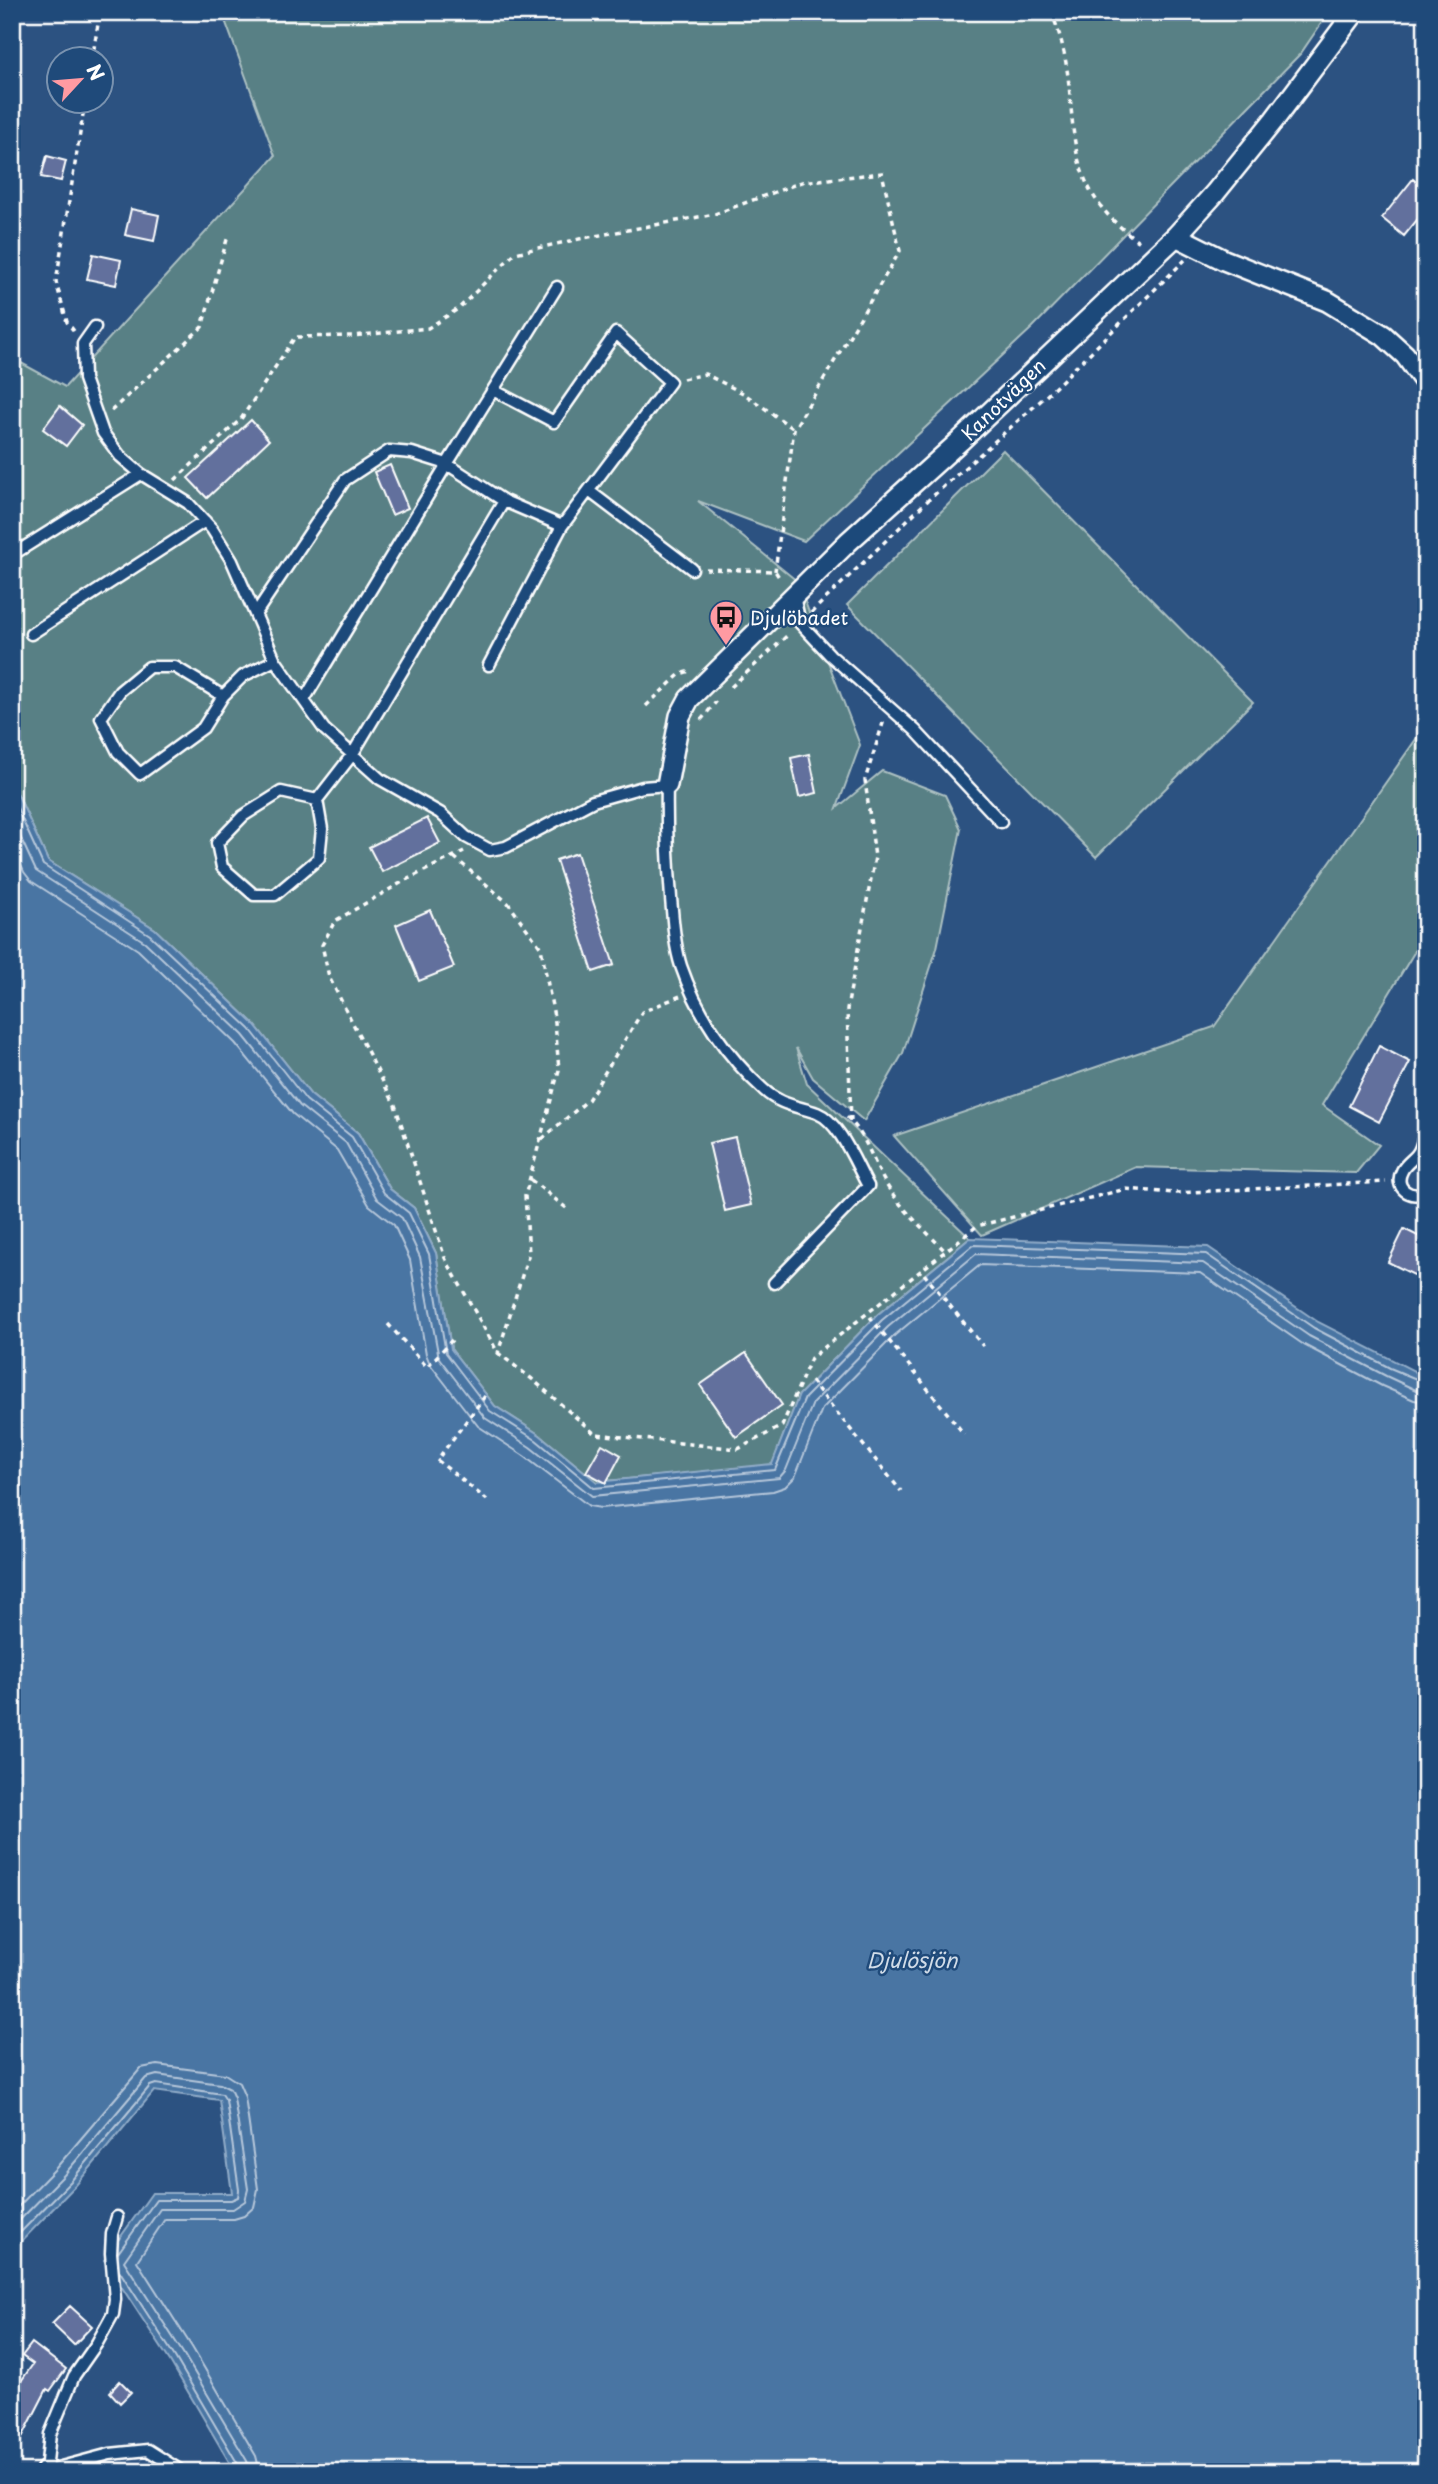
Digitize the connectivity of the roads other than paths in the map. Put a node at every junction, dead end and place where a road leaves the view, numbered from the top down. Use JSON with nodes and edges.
{"nodes":[{"id":1,"x":1355,"y":12,"type":"edge"},
{"id":2,"x":1176,"y":236,"type":"junction"},
{"id":3,"x":557,"y":287,"type":"dead end"},
{"id":4,"x":94,"y":327,"type":"dead end"},
{"id":5,"x":1426,"y":384,"type":"edge"},
{"id":6,"x":493,"y":390,"type":"junction"},
{"id":7,"x":447,"y":464,"type":"junction"},
{"id":8,"x":141,"y":474,"type":"junction"},
{"id":9,"x":589,"y":491,"type":"junction"},
{"id":10,"x":504,"y":501,"type":"junction"},
{"id":11,"x":205,"y":521,"type":"junction"},
{"id":12,"x":562,"y":526,"type":"junction"},
{"id":13,"x":12,"y":555,"type":"edge"},
{"id":14,"x":692,"y":569,"type":"road end"},
{"id":15,"x":794,"y":595,"type":"junction"},
{"id":16,"x":256,"y":612,"type":"junction"},
{"id":17,"x":31,"y":634,"type":"dead end"},
{"id":18,"x":275,"y":660,"type":"junction"},
{"id":19,"x":489,"y":665,"type":"dead end"},
{"id":20,"x":223,"y":696,"type":"junction"},
{"id":21,"x":304,"y":700,"type":"junction"},
{"id":22,"x":352,"y":755,"type":"junction"},
{"id":23,"x":667,"y":785,"type":"junction"},
{"id":24,"x":317,"y":800,"type":"junction"},
{"id":25,"x":1001,"y":822,"type":"dead end"},
{"id":26,"x":1426,"y":1127,"type":"edge"},
{"id":27,"x":1423,"y":1153,"type":"edge"},
{"id":28,"x":1426,"y":1163,"type":"edge"},
{"id":29,"x":1426,"y":1192,"type":"edge"},
{"id":30,"x":774,"y":1283,"type":"dead end"},
{"id":31,"x":117,"y":2217,"type":"dead end"},
{"id":32,"x":178,"y":2469,"type":"dead end"},
{"id":33,"x":46,"y":2472,"type":"edge"}],
"edges":[{"from":1,"to":2,"type":"street","name":"Kanotvägen"},
{"from":2,"to":5,"type":"street"},
{"from":2,"to":15,"type":"street","name":"Kanotvägen"},
{"from":3,"to":6,"type":"lane"},
{"from":4,"to":8,"type":"lane"},
{"from":6,"to":7,"type":"lane"},
{"from":6,"to":9,"type":"lane"},
{"from":7,"to":10,"type":"lane"},
{"from":7,"to":16,"type":"lane"},
{"from":7,"to":21,"type":"lane"},
{"from":8,"to":11,"type":"lane"},
{"from":8,"to":13,"type":"lane"},
{"from":9,"to":12,"type":"lane"},
{"from":9,"to":14,"type":"lane"},
{"from":10,"to":12,"type":"lane"},
{"from":10,"to":22,"type":"lane"},
{"from":11,"to":16,"type":"lane"},
{"from":11,"to":17,"type":"lane"},
{"from":12,"to":19,"type":"lane"},
{"from":15,"to":23,"type":"street","name":"Kanotvägen"},
{"from":15,"to":25,"type":"lane"},
{"from":16,"to":18,"type":"lane"},
{"from":18,"to":20,"type":"lane"},
{"from":18,"to":21,"type":"lane"},
{"from":20,"to":20,"type":"lane"},
{"from":21,"to":22,"type":"lane"},
{"from":22,"to":23,"type":"lane"},
{"from":22,"to":24,"type":"lane"},
{"from":23,"to":30,"type":"lane"},
{"from":24,"to":24,"type":"lane"},
{"from":26,"to":27,"type":"lane"},
{"from":27,"to":28,"type":"lane"},
{"from":27,"to":29,"type":"lane"},
{"from":31,"to":33,"type":"lane"},
{"from":32,"to":33,"type":"lane"}]}
